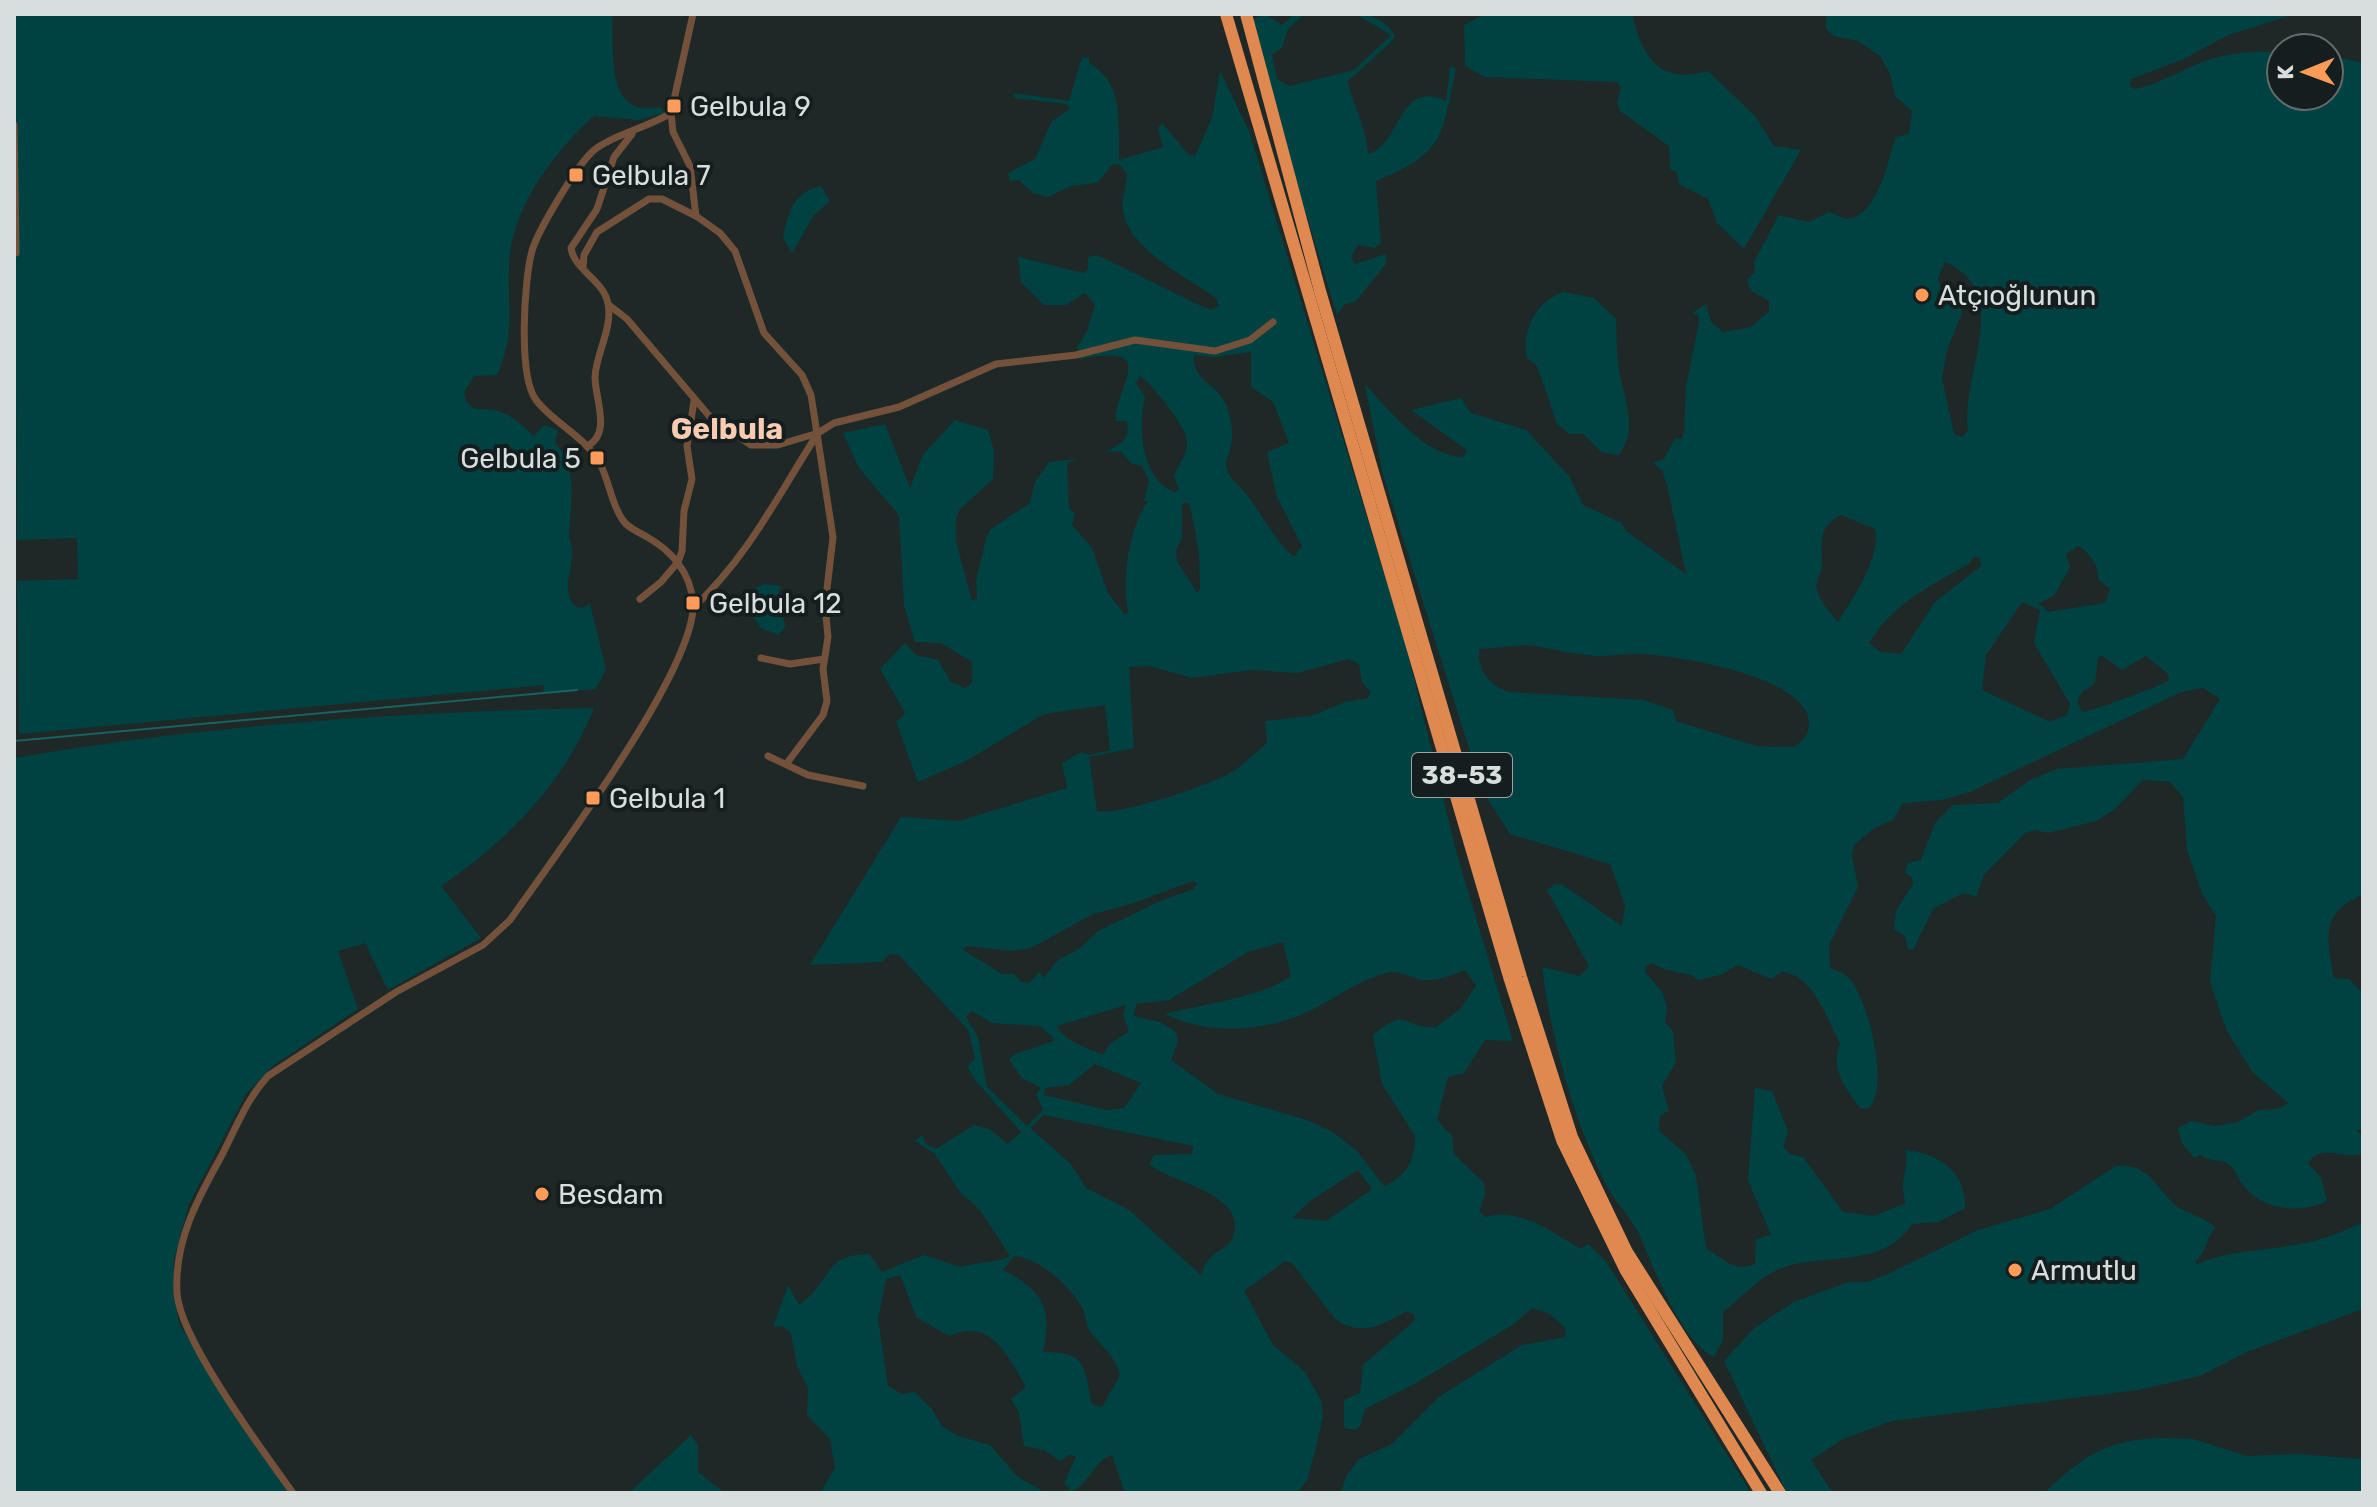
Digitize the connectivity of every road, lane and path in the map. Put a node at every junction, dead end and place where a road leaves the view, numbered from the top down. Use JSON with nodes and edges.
{"nodes":[{"id":1,"x":693,"y":14,"type":"edge"},
{"id":2,"x":1226,"y":14,"type":"edge"},
{"id":3,"x":1246,"y":14,"type":"edge"},
{"id":4,"x":671,"y":113,"type":"junction"},
{"id":5,"x":14,"y":125,"type":"edge"},
{"id":6,"x":634,"y":132,"type":"junction"},
{"id":7,"x":696,"y":216,"type":"junction"},
{"id":8,"x":16,"y":253,"type":"dead end"},
{"id":9,"x":583,"y":268,"type":"junction"},
{"id":10,"x":609,"y":305,"type":"junction"},
{"id":11,"x":1273,"y":322,"type":"dead end"},
{"id":12,"x":694,"y":401,"type":"junction"},
{"id":13,"x":818,"y":433,"type":"junction"},
{"id":14,"x":587,"y":446,"type":"junction"},
{"id":15,"x":678,"y":562,"type":"junction"},
{"id":16,"x":640,"y":599,"type":"dead end"},
{"id":17,"x":692,"y":609,"type":"junction"},
{"id":18,"x":761,"y":658,"type":"dead end"},
{"id":19,"x":824,"y":659,"type":"junction"},
{"id":20,"x":768,"y":756,"type":"dead end"},
{"id":21,"x":787,"y":763,"type":"junction"},
{"id":22,"x":863,"y":786,"type":"dead end"},
{"id":23,"x":293,"y":1493,"type":"edge"},
{"id":24,"x":1761,"y":1493,"type":"edge"},
{"id":25,"x":1780,"y":1493,"type":"edge"}],
"edges":[{"from":1,"to":4,"type":"street"},
{"from":2,"to":24,"type":"highway","number":"38-53"},
{"from":3,"to":25,"type":"highway","number":"38-53"},
{"from":4,"to":6,"type":"street"},
{"from":4,"to":7,"type":"street"},
{"from":5,"to":8,"type":"street"},
{"from":6,"to":9,"type":"street"},
{"from":6,"to":14,"type":"street"},
{"from":7,"to":9,"type":"street"},
{"from":7,"to":13,"type":"street"},
{"from":9,"to":10,"type":"street"},
{"from":10,"to":12,"type":"street"},
{"from":10,"to":14,"type":"street"},
{"from":11,"to":13,"type":"street"},
{"from":12,"to":13,"type":"street"},
{"from":12,"to":15,"type":"street"},
{"from":13,"to":17,"type":"street"},
{"from":13,"to":19,"type":"street"},
{"from":14,"to":15,"type":"street"},
{"from":15,"to":16,"type":"street"},
{"from":15,"to":17,"type":"street"},
{"from":17,"to":23,"type":"street"},
{"from":18,"to":19,"type":"street"},
{"from":19,"to":21,"type":"street"},
{"from":20,"to":21,"type":"street"},
{"from":21,"to":22,"type":"street"}]}
